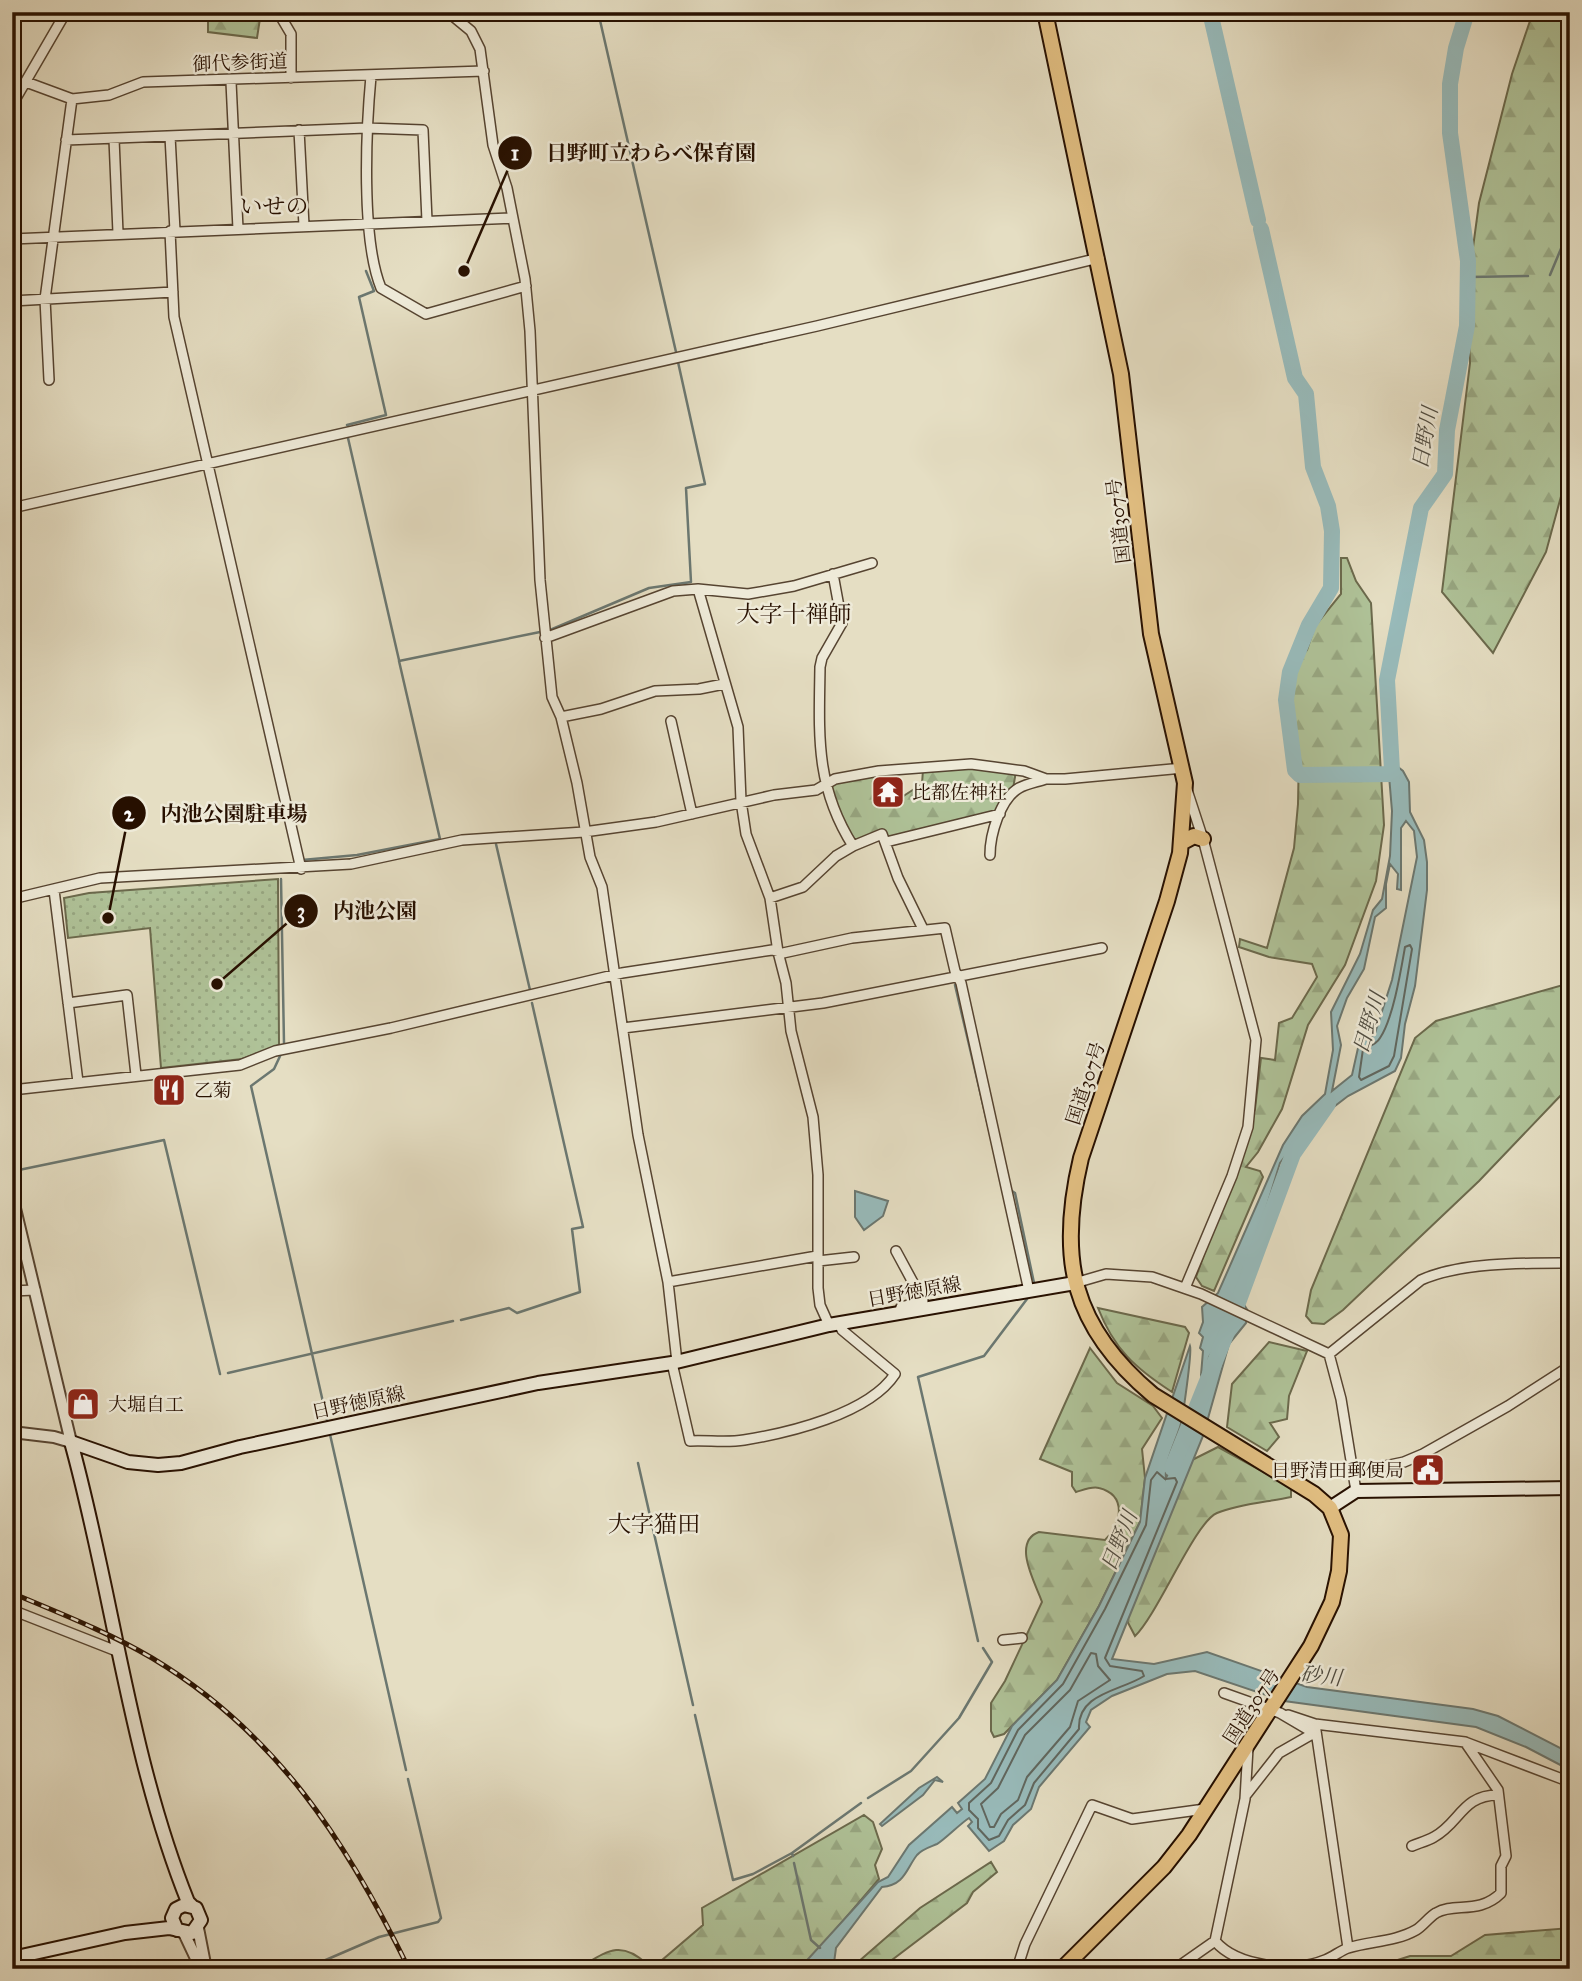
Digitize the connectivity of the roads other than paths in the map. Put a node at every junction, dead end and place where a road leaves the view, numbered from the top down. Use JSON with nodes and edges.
{"nodes":[{"id":1,"x":66,"y":12,"type":"edge"},
{"id":2,"x":278,"y":12,"type":"edge"},
{"id":3,"x":448,"y":12,"type":"edge"},
{"id":4,"x":1045,"y":12,"type":"edge"},
{"id":5,"x":485,"y":73,"type":"junction"},
{"id":6,"x":371,"y":76,"type":"junction"},
{"id":7,"x":291,"y":78,"type":"junction"},
{"id":8,"x":26,"y":82,"type":"junction"},
{"id":9,"x":231,"y":82,"type":"junction"},
{"id":10,"x":72,"y":99,"type":"junction"},
{"id":11,"x":12,"y":105,"type":"edge"},
{"id":12,"x":366,"y":128,"type":"junction"},
{"id":13,"x":299,"y":130,"type":"junction"},
{"id":14,"x":234,"y":134,"type":"junction"},
{"id":15,"x":170,"y":136,"type":"junction"},
{"id":16,"x":66,"y":139,"type":"junction"},
{"id":17,"x":114,"y":139,"type":"junction"},
{"id":18,"x":513,"y":218,"type":"junction"},
{"id":19,"x":427,"y":221,"type":"junction"},
{"id":20,"x":371,"y":224,"type":"junction"},
{"id":21,"x":304,"y":226,"type":"junction"},
{"id":22,"x":238,"y":229,"type":"junction"},
{"id":23,"x":173,"y":231,"type":"junction"},
{"id":24,"x":118,"y":233,"type":"junction"},
{"id":25,"x":52,"y":237,"type":"junction"},
{"id":26,"x":12,"y":239,"type":"edge"},
{"id":27,"x":1099,"y":258,"type":"junction"},
{"id":28,"x":526,"y":286,"type":"junction"},
{"id":29,"x":173,"y":292,"type":"junction"},
{"id":30,"x":45,"y":299,"type":"junction"},
{"id":31,"x":12,"y":301,"type":"edge"},
{"id":32,"x":49,"y":380,"type":"dead end"},
{"id":33,"x":532,"y":389,"type":"junction"},
{"id":34,"x":206,"y":463,"type":"junction"},
{"id":35,"x":12,"y":508,"type":"edge"},
{"id":36,"x":872,"y":563,"type":"dead end"},
{"id":37,"x":834,"y":574,"type":"junction"},
{"id":38,"x":698,"y":589,"type":"junction"},
{"id":39,"x":545,"y":638,"type":"junction"},
{"id":40,"x":723,"y":684,"type":"junction"},
{"id":41,"x":561,"y":717,"type":"junction"},
{"id":42,"x":671,"y":720,"type":"dead end"},
{"id":43,"x":1183,"y":768,"type":"junction"},
{"id":44,"x":1046,"y":779,"type":"junction"},
{"id":45,"x":1185,"y":783,"type":"junction"},
{"id":46,"x":825,"y":785,"type":"junction"},
{"id":47,"x":741,"y":802,"type":"junction"},
{"id":48,"x":692,"y":814,"type":"junction"},
{"id":49,"x":1000,"y":814,"type":"junction"},
{"id":50,"x":584,"y":832,"type":"junction"},
{"id":51,"x":1203,"y":839,"type":"junction"},
{"id":52,"x":886,"y":842,"type":"junction"},
{"id":53,"x":1181,"y":843,"type":"junction"},
{"id":54,"x":853,"y":846,"type":"junction"},
{"id":55,"x":990,"y":855,"type":"dead end"},
{"id":56,"x":301,"y":869,"type":"junction"},
{"id":57,"x":54,"y":890,"type":"junction"},
{"id":58,"x":770,"y":898,"type":"junction"},
{"id":59,"x":12,"y":899,"type":"edge"},
{"id":60,"x":923,"y":929,"type":"junction"},
{"id":61,"x":1102,"y":948,"type":"dead end"},
{"id":62,"x":778,"y":951,"type":"junction"},
{"id":63,"x":615,"y":977,"type":"junction"},
{"id":64,"x":958,"y":977,"type":"junction"},
{"id":65,"x":68,"y":1003,"type":"junction"},
{"id":66,"x":789,"y":1006,"type":"junction"},
{"id":67,"x":622,"y":1028,"type":"junction"},
{"id":68,"x":136,"y":1075,"type":"junction"},
{"id":69,"x":78,"y":1082,"type":"junction"},
{"id":70,"x":12,"y":1090,"type":"edge"},
{"id":71,"x":1570,"y":1095,"type":"edge"},
{"id":72,"x":1570,"y":1109,"type":"edge"},
{"id":73,"x":12,"y":1196,"type":"edge"},
{"id":74,"x":896,"y":1251,"type":"dead end"},
{"id":75,"x":854,"y":1257,"type":"dead end"},
{"id":76,"x":818,"y":1258,"type":"junction"},
{"id":77,"x":1570,"y":1262,"type":"edge"},
{"id":78,"x":668,"y":1282,"type":"junction"},
{"id":79,"x":1075,"y":1283,"type":"junction"},
{"id":80,"x":1185,"y":1288,"type":"junction"},
{"id":81,"x":35,"y":1290,"type":"junction"},
{"id":82,"x":12,"y":1291,"type":"edge"},
{"id":83,"x":1029,"y":1291,"type":"junction"},
{"id":84,"x":900,"y":1312,"type":"junction"},
{"id":85,"x":834,"y":1324,"type":"junction"},
{"id":86,"x":1329,"y":1354,"type":"junction"},
{"id":87,"x":675,"y":1362,"type":"junction"},
{"id":88,"x":1570,"y":1366,"type":"edge"},
{"id":89,"x":12,"y":1432,"type":"edge"},
{"id":90,"x":71,"y":1442,"type":"junction"},
{"id":91,"x":1356,"y":1472,"type":"junction"},
{"id":92,"x":1570,"y":1488,"type":"edge"},
{"id":93,"x":1356,"y":1490,"type":"junction"},
{"id":94,"x":1329,"y":1508,"type":"junction"},
{"id":95,"x":12,"y":1610,"type":"edge"},
{"id":96,"x":1022,"y":1638,"type":"dead end"},
{"id":97,"x":1003,"y":1640,"type":"dead end"},
{"id":98,"x":119,"y":1652,"type":"junction"},
{"id":99,"x":1224,"y":1693,"type":"dead end"},
{"id":100,"x":1275,"y":1708,"type":"junction"},
{"id":101,"x":1315,"y":1729,"type":"junction"},
{"id":102,"x":1465,"y":1742,"type":"junction"},
{"id":103,"x":1248,"y":1746,"type":"junction"},
{"id":104,"x":1570,"y":1783,"type":"edge"},
{"id":105,"x":1246,"y":1795,"type":"junction"},
{"id":106,"x":1498,"y":1795,"type":"junction"},
{"id":107,"x":1207,"y":1809,"type":"junction"},
{"id":108,"x":1412,"y":1846,"type":"dead end"},
{"id":109,"x":171,"y":1857,"type":"junction"},
{"id":110,"x":192,"y":1906,"type":"junction"},
{"id":111,"x":175,"y":1912,"type":"junction"},
{"id":112,"x":198,"y":1928,"type":"junction"},
{"id":113,"x":180,"y":1932,"type":"junction"},
{"id":114,"x":125,"y":1933,"type":"junction"},
{"id":115,"x":1215,"y":1941,"type":"junction"},
{"id":116,"x":1348,"y":1948,"type":"junction"},
{"id":117,"x":12,"y":1958,"type":"edge"},
{"id":118,"x":203,"y":1969,"type":"edge"},
{"id":119,"x":1017,"y":1969,"type":"edge"},
{"id":120,"x":1062,"y":1969,"type":"edge"},
{"id":121,"x":1175,"y":1969,"type":"edge"}],
"edges":[{"from":1,"to":8,"type":"street"},
{"from":2,"to":7,"type":"street"},
{"from":3,"to":5,"type":"street"},
{"from":4,"to":27,"type":"highway","name":"国道307号"},
{"from":5,"to":6,"type":"street","name":"御代参街道"},
{"from":5,"to":18,"type":"street"},
{"from":6,"to":7,"type":"street","name":"御代参街道"},
{"from":6,"to":12,"type":"street"},
{"from":7,"to":9,"type":"street","name":"御代参街道"},
{"from":8,"to":10,"type":"street","name":"御代参街道"},
{"from":8,"to":11,"type":"street"},
{"from":9,"to":10,"type":"street","name":"御代参街道"},
{"from":9,"to":14,"type":"street"},
{"from":10,"to":16,"type":"street"},
{"from":12,"to":13,"type":"street"},
{"from":12,"to":19,"type":"street"},
{"from":12,"to":20,"type":"street"},
{"from":13,"to":14,"type":"street"},
{"from":13,"to":21,"type":"street"},
{"from":14,"to":15,"type":"street"},
{"from":14,"to":22,"type":"street"},
{"from":15,"to":17,"type":"street"},
{"from":15,"to":23,"type":"street"},
{"from":16,"to":17,"type":"street"},
{"from":16,"to":25,"type":"street"},
{"from":17,"to":24,"type":"street"},
{"from":18,"to":19,"type":"street"},
{"from":18,"to":28,"type":"street"},
{"from":19,"to":20,"type":"street"},
{"from":20,"to":21,"type":"street"},
{"from":20,"to":28,"type":"street"},
{"from":21,"to":22,"type":"street"},
{"from":22,"to":23,"type":"street"},
{"from":23,"to":24,"type":"street"},
{"from":23,"to":29,"type":"street"},
{"from":24,"to":25,"type":"street"},
{"from":25,"to":26,"type":"street"},
{"from":25,"to":30,"type":"street"},
{"from":27,"to":33,"type":"street"},
{"from":27,"to":43,"type":"highway","name":"国道307号"},
{"from":28,"to":33,"type":"street"},
{"from":29,"to":30,"type":"street"},
{"from":29,"to":34,"type":"street"},
{"from":30,"to":31,"type":"street"},
{"from":30,"to":32,"type":"street"},
{"from":33,"to":34,"type":"street"},
{"from":33,"to":39,"type":"street"},
{"from":34,"to":35,"type":"street"},
{"from":34,"to":56,"type":"street"},
{"from":36,"to":37,"type":"street"},
{"from":37,"to":38,"type":"street"},
{"from":37,"to":46,"type":"street"},
{"from":38,"to":39,"type":"street"},
{"from":38,"to":40,"type":"street"},
{"from":39,"to":41,"type":"street"},
{"from":40,"to":41,"type":"street"},
{"from":40,"to":47,"type":"street"},
{"from":41,"to":50,"type":"street"},
{"from":42,"to":48,"type":"street"},
{"from":43,"to":44,"type":"street"},
{"from":43,"to":45,"type":"highway","name":"国道307号"},
{"from":44,"to":46,"type":"street"},
{"from":44,"to":49,"type":"street"},
{"from":45,"to":51,"type":"street"},
{"from":45,"to":53,"type":"highway","name":"国道307号"},
{"from":46,"to":47,"type":"street"},
{"from":46,"to":54,"type":"street"},
{"from":47,"to":48,"type":"street"},
{"from":47,"to":58,"type":"street"},
{"from":48,"to":50,"type":"street"},
{"from":49,"to":52,"type":"street"},
{"from":49,"to":55,"type":"street"},
{"from":50,"to":56,"type":"street"},
{"from":50,"to":63,"type":"street"},
{"from":51,"to":53,"type":"highway"},
{"from":51,"to":80,"type":"street"},
{"from":52,"to":54,"type":"street"},
{"from":52,"to":60,"type":"street"},
{"from":53,"to":79,"type":"highway","name":"国道307号"},
{"from":54,"to":58,"type":"street"},
{"from":56,"to":57,"type":"street"},
{"from":57,"to":59,"type":"street"},
{"from":57,"to":65,"type":"street"},
{"from":58,"to":62,"type":"street"},
{"from":60,"to":62,"type":"street"},
{"from":60,"to":64,"type":"street"},
{"from":61,"to":64,"type":"street"},
{"from":62,"to":63,"type":"street"},
{"from":62,"to":66,"type":"street"},
{"from":63,"to":67,"type":"street"},
{"from":63,"to":68,"type":"street"},
{"from":64,"to":66,"type":"street"},
{"from":64,"to":83,"type":"street"},
{"from":65,"to":68,"type":"street"},
{"from":65,"to":69,"type":"street"},
{"from":66,"to":67,"type":"street"},
{"from":66,"to":76,"type":"street"},
{"from":67,"to":78,"type":"street"},
{"from":68,"to":69,"type":"street"},
{"from":69,"to":70,"type":"street"},
{"from":71,"to":72,"type":"street"},
{"from":73,"to":81,"type":"street"},
{"from":74,"to":84,"type":"street"},
{"from":75,"to":76,"type":"street"},
{"from":76,"to":78,"type":"street"},
{"from":76,"to":85,"type":"street"},
{"from":77,"to":86,"type":"street"},
{"from":78,"to":87,"type":"street"},
{"from":79,"to":80,"type":"street"},
{"from":79,"to":83,"type":"main road","name":"日野徳原線"},
{"from":79,"to":94,"type":"highway","name":"国道307号"},
{"from":80,"to":86,"type":"street"},
{"from":81,"to":82,"type":"street"},
{"from":81,"to":90,"type":"street"},
{"from":83,"to":84,"type":"main road","name":"日野徳原線"},
{"from":84,"to":85,"type":"main road","name":"日野徳原線"},
{"from":85,"to":87,"type":"main road","name":"日野徳原線"},
{"from":85,"to":87,"type":"street"},
{"from":86,"to":91,"type":"street"},
{"from":87,"to":90,"type":"main road","name":"日野徳原線"},
{"from":88,"to":91,"type":"street"},
{"from":89,"to":90,"type":"street"},
{"from":90,"to":98,"type":"main road"},
{"from":91,"to":93,"type":"street"},
{"from":92,"to":93,"type":"main road"},
{"from":93,"to":94,"type":"main road"},
{"from":94,"to":100,"type":"highway","name":"国道307号"},
{"from":95,"to":98,"type":"street"},
{"from":96,"to":97,"type":"street"},
{"from":98,"to":109,"type":"main road"},
{"from":99,"to":100,"type":"street"},
{"from":100,"to":101,"type":"street"},
{"from":100,"to":103,"type":"highway","name":"国道307号"},
{"from":101,"to":102,"type":"street"},
{"from":101,"to":105,"type":"street"},
{"from":101,"to":116,"type":"street"},
{"from":102,"to":104,"type":"street"},
{"from":102,"to":106,"type":"street"},
{"from":103,"to":105,"type":"street"},
{"from":103,"to":107,"type":"highway","name":"国道307号"},
{"from":105,"to":115,"type":"street"},
{"from":106,"to":108,"type":"street"},
{"from":106,"to":116,"type":"street"},
{"from":107,"to":119,"type":"street"},
{"from":107,"to":120,"type":"highway","name":"国道307号"},
{"from":109,"to":110,"type":"main road"},
{"from":109,"to":111,"type":"main road"},
{"from":110,"to":111,"type":"main road"},
{"from":110,"to":112,"type":"main road"},
{"from":111,"to":113,"type":"main road"},
{"from":111,"to":114,"type":"main road"},
{"from":112,"to":113,"type":"main road"},
{"from":112,"to":118,"type":"street"},
{"from":113,"to":114,"type":"main road"},
{"from":113,"to":118,"type":"street"},
{"from":114,"to":117,"type":"main road"},
{"from":115,"to":116,"type":"street"},
{"from":115,"to":121,"type":"street"}]}
